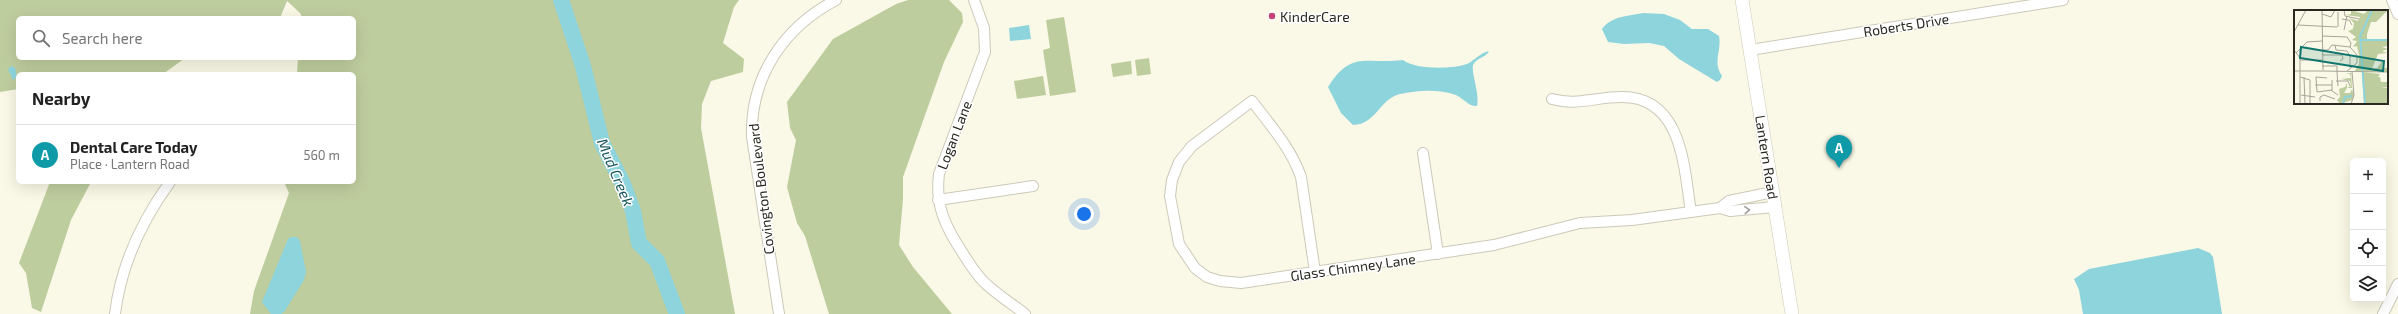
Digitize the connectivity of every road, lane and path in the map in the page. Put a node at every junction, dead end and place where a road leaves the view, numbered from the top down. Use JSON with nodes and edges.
{"nodes":[{"id":1,"x":836,"y":0,"type":"edge"},
{"id":2,"x":974,"y":0,"type":"edge"},
{"id":3,"x":1742,"y":0,"type":"edge"},
{"id":4,"x":2063,"y":0,"type":"edge"},
{"id":5,"x":2392,"y":0,"type":"edge"},
{"id":6,"x":2398,"y":14,"type":"edge"},
{"id":7,"x":1750,"y":50,"type":"junction"},
{"id":8,"x":1552,"y":99,"type":"dead end"},
{"id":9,"x":1423,"y":154,"type":"dead end"},
{"id":10,"x":169,"y":184,"type":"edge"},
{"id":11,"x":1033,"y":186,"type":"dead end"},
{"id":12,"x":1773,"y":192,"type":"junction"},
{"id":13,"x":938,"y":200,"type":"junction"},
{"id":14,"x":1775,"y":207,"type":"junction"},
{"id":15,"x":1720,"y":208,"type":"junction"},
{"id":16,"x":1691,"y":212,"type":"junction"},
{"id":17,"x":1438,"y":254,"type":"junction"},
{"id":18,"x":1315,"y":272,"type":"junction"},
{"id":19,"x":2398,"y":284,"type":"edge"},
{"id":20,"x":115,"y":314,"type":"edge"},
{"id":21,"x":779,"y":314,"type":"edge"},
{"id":22,"x":1025,"y":314,"type":"edge"},
{"id":23,"x":1792,"y":314,"type":"edge"},
{"id":24,"x":2383,"y":314,"type":"edge"}],
"edges":[{"from":1,"to":21,"type":"street","name":"Covington Boulevard"},
{"from":2,"to":13,"type":"street","name":"Logan Lane"},
{"from":3,"to":7,"type":"street","name":"Lantern Road"},
{"from":4,"to":7,"type":"street","name":"Roberts Drive"},
{"from":5,"to":6,"type":"street"},
{"from":7,"to":12,"type":"street","name":"Lantern Road"},
{"from":8,"to":16,"type":"street"},
{"from":9,"to":17,"type":"street"},
{"from":10,"to":20,"type":"street"},
{"from":11,"to":13,"type":"street"},
{"from":12,"to":14,"type":"street","name":"Lantern Road"},
{"from":12,"to":15,"type":"street","name":"Glass Chimney Lane"},
{"from":13,"to":22,"type":"street","name":"Logan Lane"},
{"from":15,"to":14,"type":"street","name":"Glass Chimney Lane","one_way":true},
{"from":14,"to":23,"type":"street","name":"Lantern Road"},
{"from":15,"to":16,"type":"street","name":"Glass Chimney Lane"},
{"from":16,"to":17,"type":"street","name":"Glass Chimney Lane"},
{"from":17,"to":18,"type":"street","name":"Glass Chimney Lane"},
{"from":18,"to":18,"type":"street","name":"Glass Chimney Lane"},
{"from":19,"to":24,"type":"street"}]}
